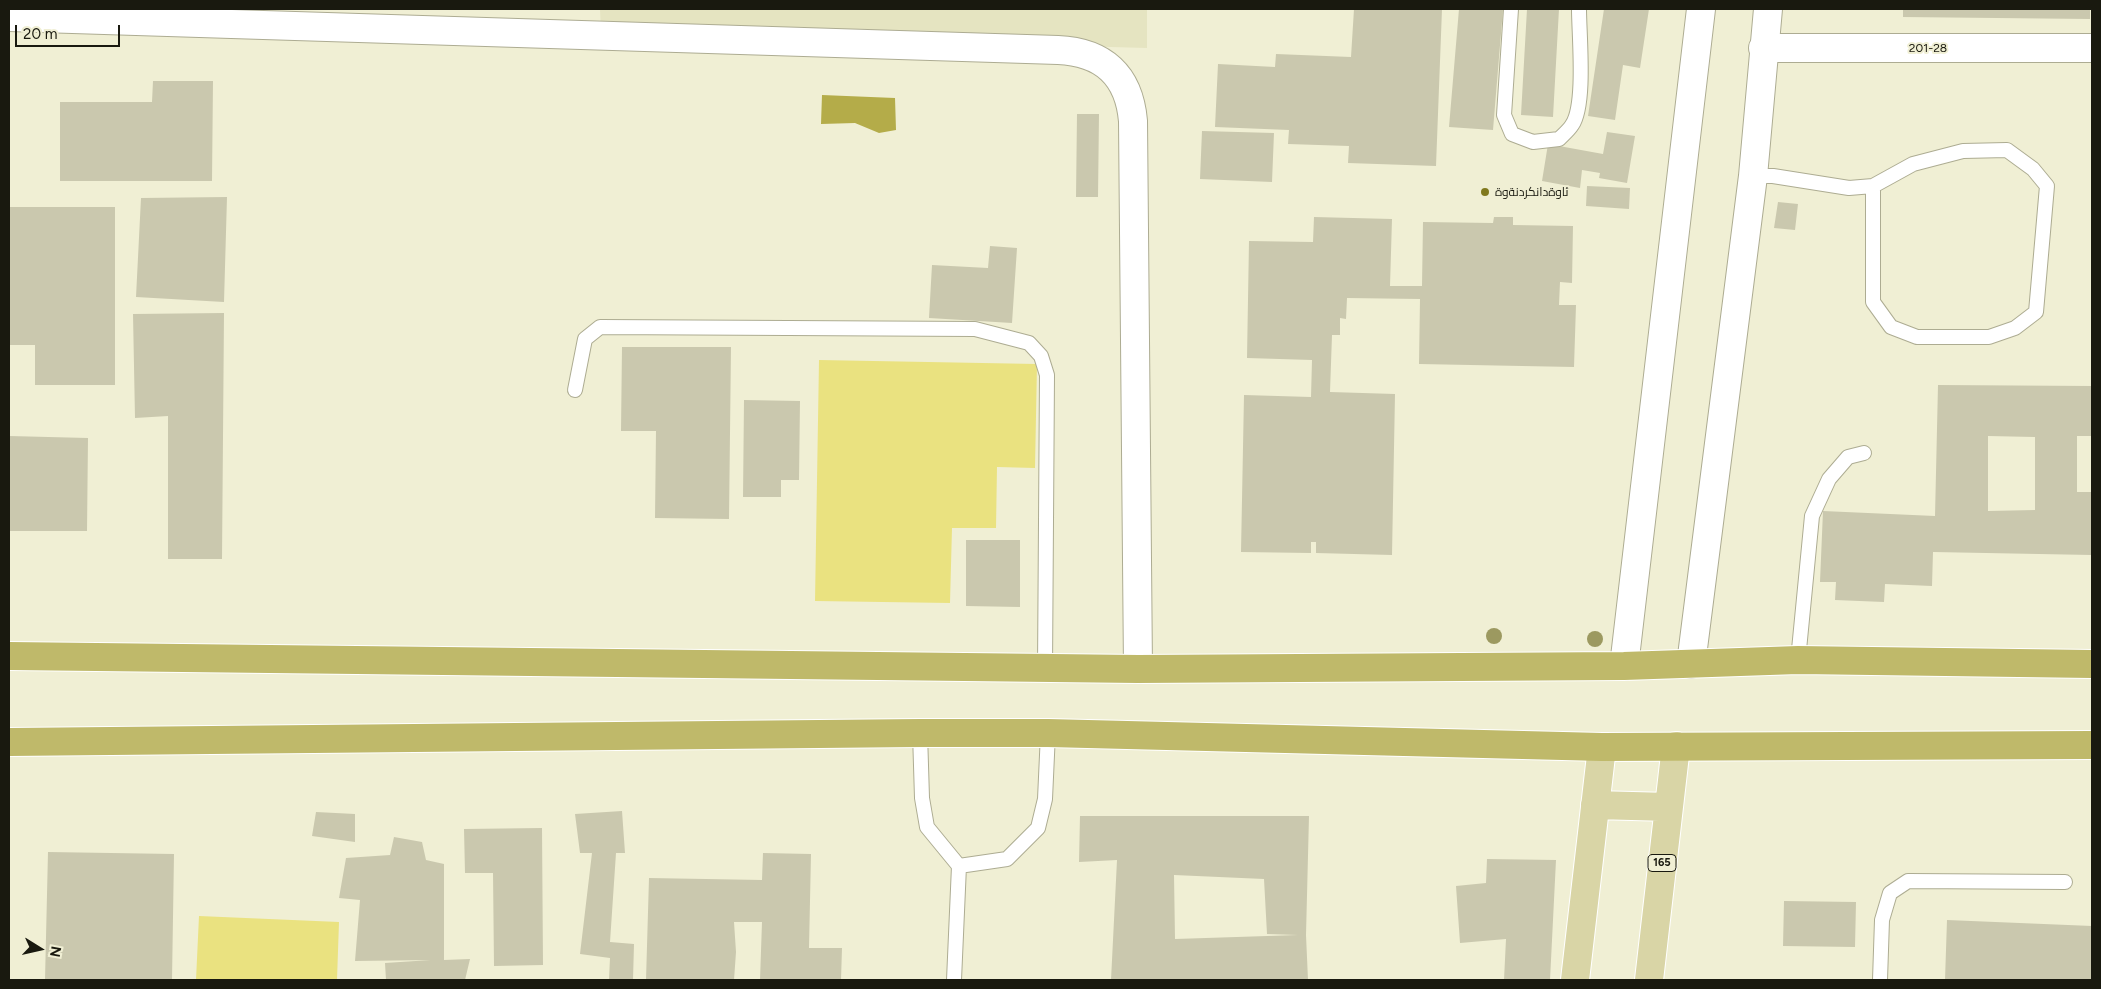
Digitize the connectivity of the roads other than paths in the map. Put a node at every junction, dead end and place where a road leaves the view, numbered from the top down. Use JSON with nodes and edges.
{"nodes":[{"id":1,"x":1511,"y":9,"type":"edge"},
{"id":2,"x":1578,"y":9,"type":"edge"},
{"id":3,"x":1701,"y":9,"type":"edge"},
{"id":4,"x":1768,"y":9,"type":"edge"},
{"id":5,"x":9,"y":17,"type":"edge"},
{"id":6,"x":1763,"y":48,"type":"junction"},
{"id":7,"x":2092,"y":48,"type":"edge"},
{"id":8,"x":1753,"y":176,"type":"junction"},
{"id":9,"x":1873,"y":186,"type":"junction"},
{"id":10,"x":575,"y":390,"type":"dead end"},
{"id":11,"x":1864,"y":453,"type":"dead end"},
{"id":12,"x":9,"y":656,"type":"edge"},
{"id":13,"x":1798,"y":660,"type":"junction"},
{"id":14,"x":1692,"y":664,"type":"junction"},
{"id":15,"x":2092,"y":664,"type":"edge"},
{"id":16,"x":1624,"y":666,"type":"junction"},
{"id":17,"x":1045,"y":668,"type":"junction"},
{"id":18,"x":1138,"y":668,"type":"junction"},
{"id":19,"x":920,"y":733,"type":"junction"},
{"id":20,"x":1048,"y":733,"type":"junction"},
{"id":21,"x":9,"y":742,"type":"edge"},
{"id":22,"x":2092,"y":745,"type":"edge"},
{"id":23,"x":1676,"y":746,"type":"junction"},
{"id":24,"x":1602,"y":747,"type":"junction"},
{"id":25,"x":1595,"y":805,"type":"junction"},
{"id":26,"x":1669,"y":807,"type":"junction"},
{"id":27,"x":959,"y":866,"type":"junction"},
{"id":28,"x":2065,"y":882,"type":"dead end"},
{"id":29,"x":954,"y":980,"type":"edge"},
{"id":30,"x":1575,"y":980,"type":"edge"},
{"id":31,"x":1649,"y":980,"type":"edge"},
{"id":32,"x":1880,"y":980,"type":"edge"}],
"edges":[{"from":1,"to":2,"type":"lane"},
{"from":3,"to":16,"type":"street"},
{"from":4,"to":6,"type":"street"},
{"from":5,"to":18,"type":"street"},
{"from":6,"to":7,"type":"street","name":"201-28"},
{"from":6,"to":8,"type":"street"},
{"from":8,"to":9,"type":"lane"},
{"from":8,"to":14,"type":"street"},
{"from":9,"to":9,"type":"lane"},
{"from":10,"to":17,"type":"lane"},
{"from":11,"to":13,"type":"lane"},
{"from":12,"to":17,"type":"highway"},
{"from":13,"to":14,"type":"highway"},
{"from":13,"to":15,"type":"highway"},
{"from":14,"to":16,"type":"highway"},
{"from":16,"to":18,"type":"highway"},
{"from":17,"to":18,"type":"highway"},
{"from":19,"to":20,"type":"highway"},
{"from":19,"to":21,"type":"highway"},
{"from":19,"to":27,"type":"lane"},
{"from":20,"to":24,"type":"highway"},
{"from":20,"to":27,"type":"lane"},
{"from":22,"to":23,"type":"highway"},
{"from":23,"to":24,"type":"highway"},
{"from":23,"to":26,"type":"main road","number":"165"},
{"from":24,"to":25,"type":"main road"},
{"from":25,"to":26,"type":"main road"},
{"from":25,"to":30,"type":"main road"},
{"from":26,"to":31,"type":"main road","number":"165"},
{"from":27,"to":29,"type":"lane"},
{"from":28,"to":32,"type":"lane"}]}
